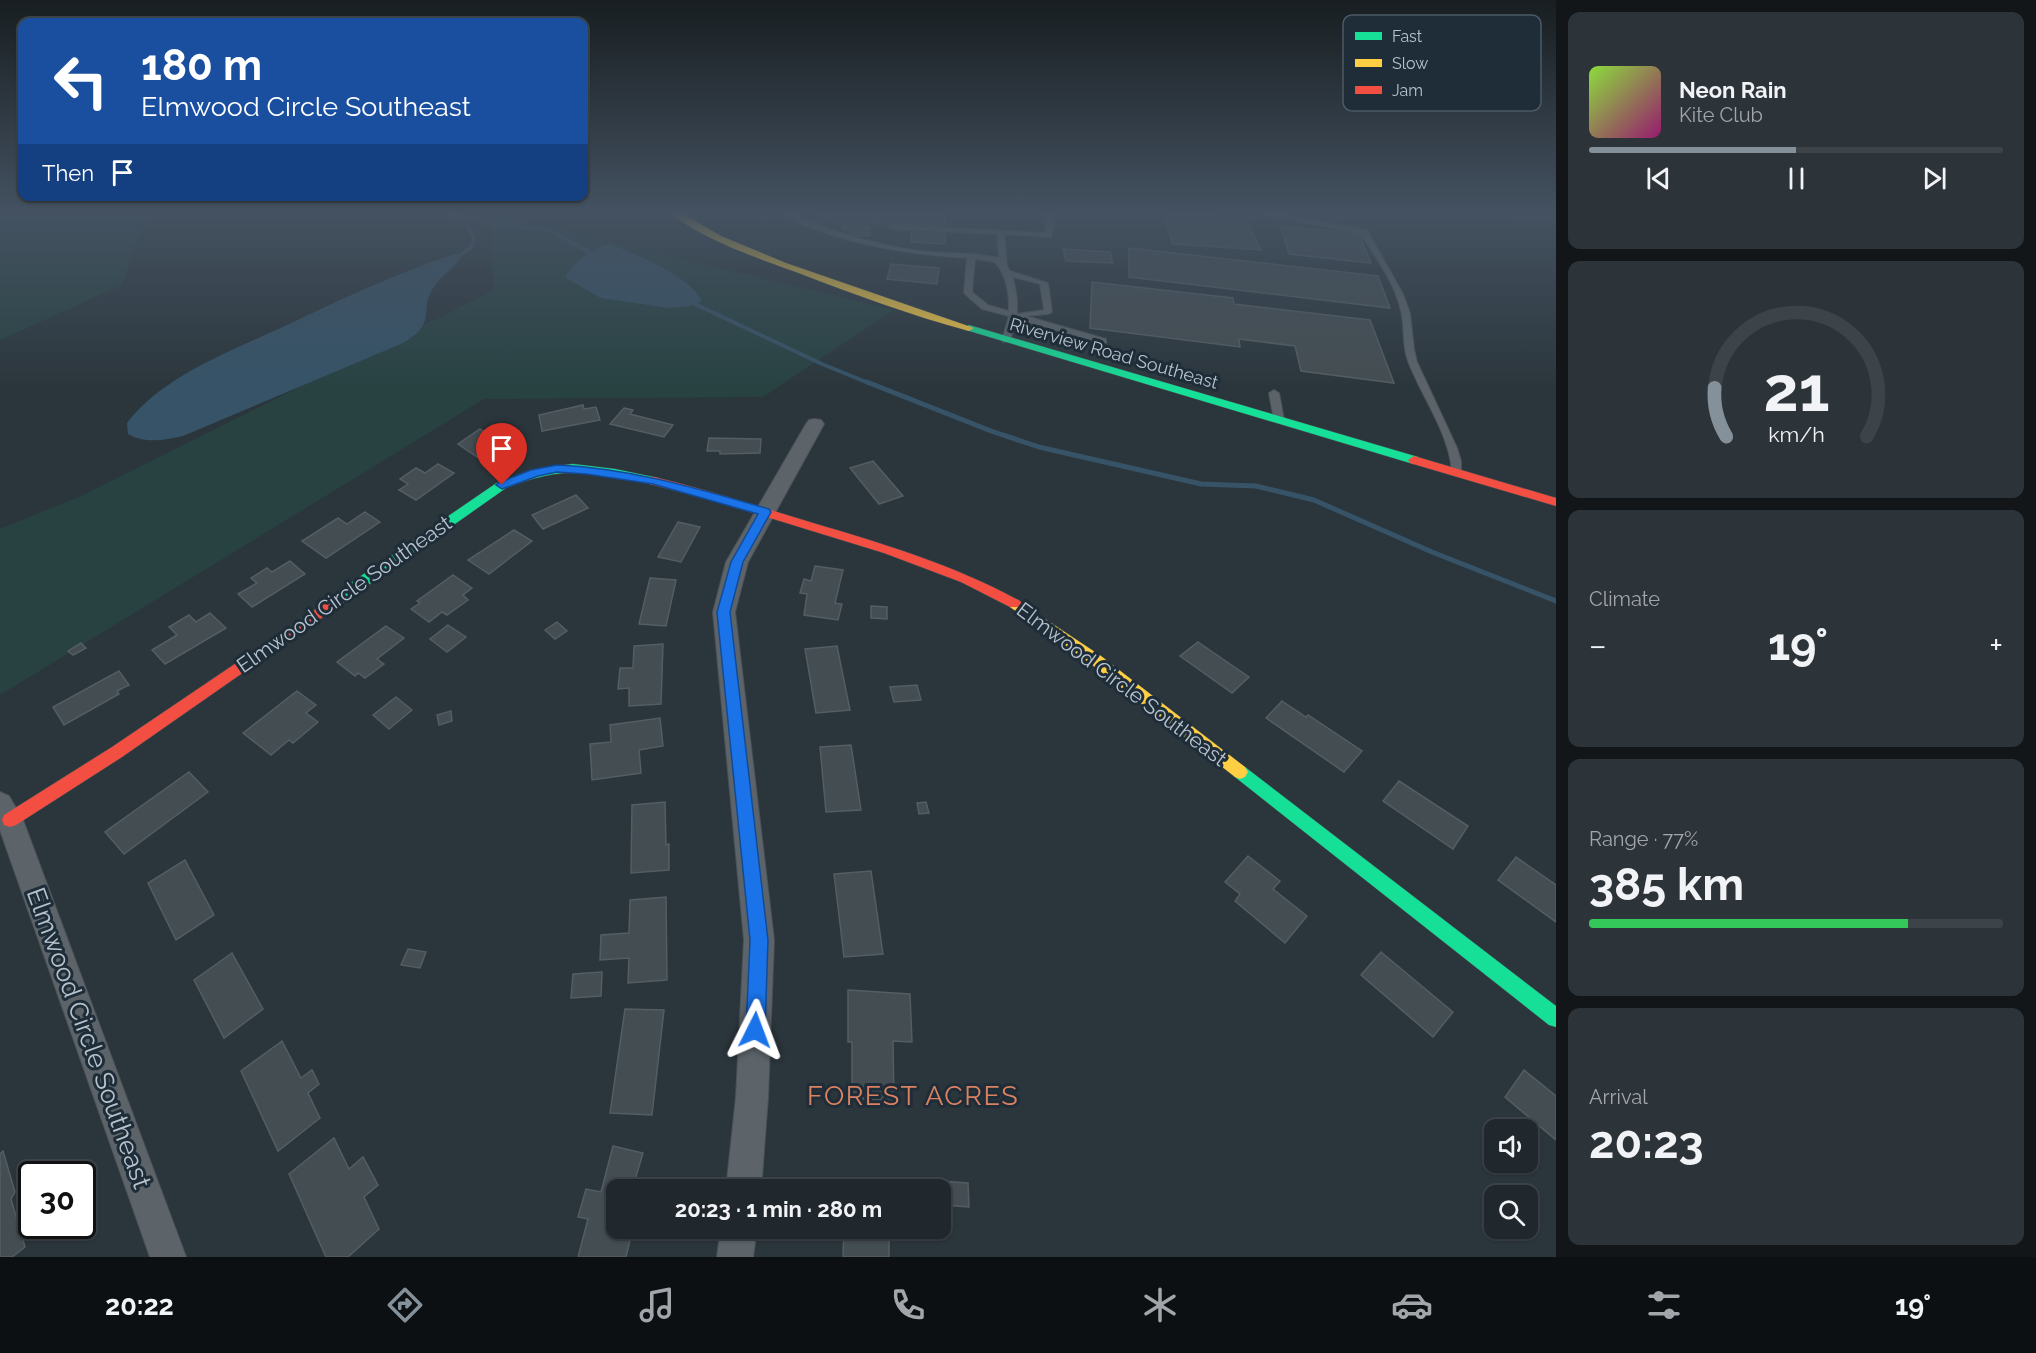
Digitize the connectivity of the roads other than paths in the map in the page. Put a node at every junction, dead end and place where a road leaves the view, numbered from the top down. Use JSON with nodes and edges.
{"nodes":[{"id":1,"x":1005,"y":269,"type":"edge"},
{"id":2,"x":792,"y":270,"type":"edge"},
{"id":3,"x":970,"y":270,"type":"edge"},
{"id":4,"x":1007,"y":270,"type":"edge"},
{"id":5,"x":1386,"y":270,"type":"edge"},
{"id":6,"x":1015,"y":314,"type":"junction"},
{"id":7,"x":1006,"y":340,"type":"junction"},
{"id":8,"x":1103,"y":341,"type":"dead end"},
{"id":9,"x":1274,"y":393,"type":"dead end"},
{"id":10,"x":1279,"y":420,"type":"junction"},
{"id":11,"x":815,"y":424,"type":"dead end"},
{"id":12,"x":1456,"y":472,"type":"junction"},
{"id":13,"x":1556,"y":502,"type":"edge"},
{"id":14,"x":765,"y":512,"type":"junction"},
{"id":15,"x":5,"y":812,"type":"edge"},
{"id":16,"x":1556,"y":1018,"type":"edge"},
{"id":17,"x":744,"y":1179,"type":"edge"},
{"id":18,"x":737,"y":1239,"type":"edge"},
{"id":19,"x":168,"y":1257,"type":"edge"},
{"id":20,"x":735,"y":1257,"type":"edge"}],
"edges":[{"from":1,"to":6,"type":"lane"},
{"from":2,"to":7,"type":"street","name":"Riverview Road Southeast"},
{"from":3,"to":6,"type":"lane"},
{"from":4,"to":6,"type":"lane"},
{"from":5,"to":12,"type":"lane"},
{"from":6,"to":7,"type":"lane"},
{"from":6,"to":8,"type":"lane"},
{"from":7,"to":10,"type":"street","name":"Riverview Road Southeast"},
{"from":9,"to":10,"type":"lane"},
{"from":10,"to":12,"type":"street","name":"Riverview Road Southeast"},
{"from":11,"to":14,"type":"street"},
{"from":12,"to":13,"type":"street","name":"Riverview Road Southeast"},
{"from":14,"to":15,"type":"street","name":"Elmwood Circle Southeast"},
{"from":14,"to":16,"type":"street","name":"Elmwood Circle Southeast"},
{"from":14,"to":17,"type":"street"},
{"from":15,"to":19,"type":"street","name":"Elmwood Circle Southeast"},
{"from":18,"to":20,"type":"street"}]}
